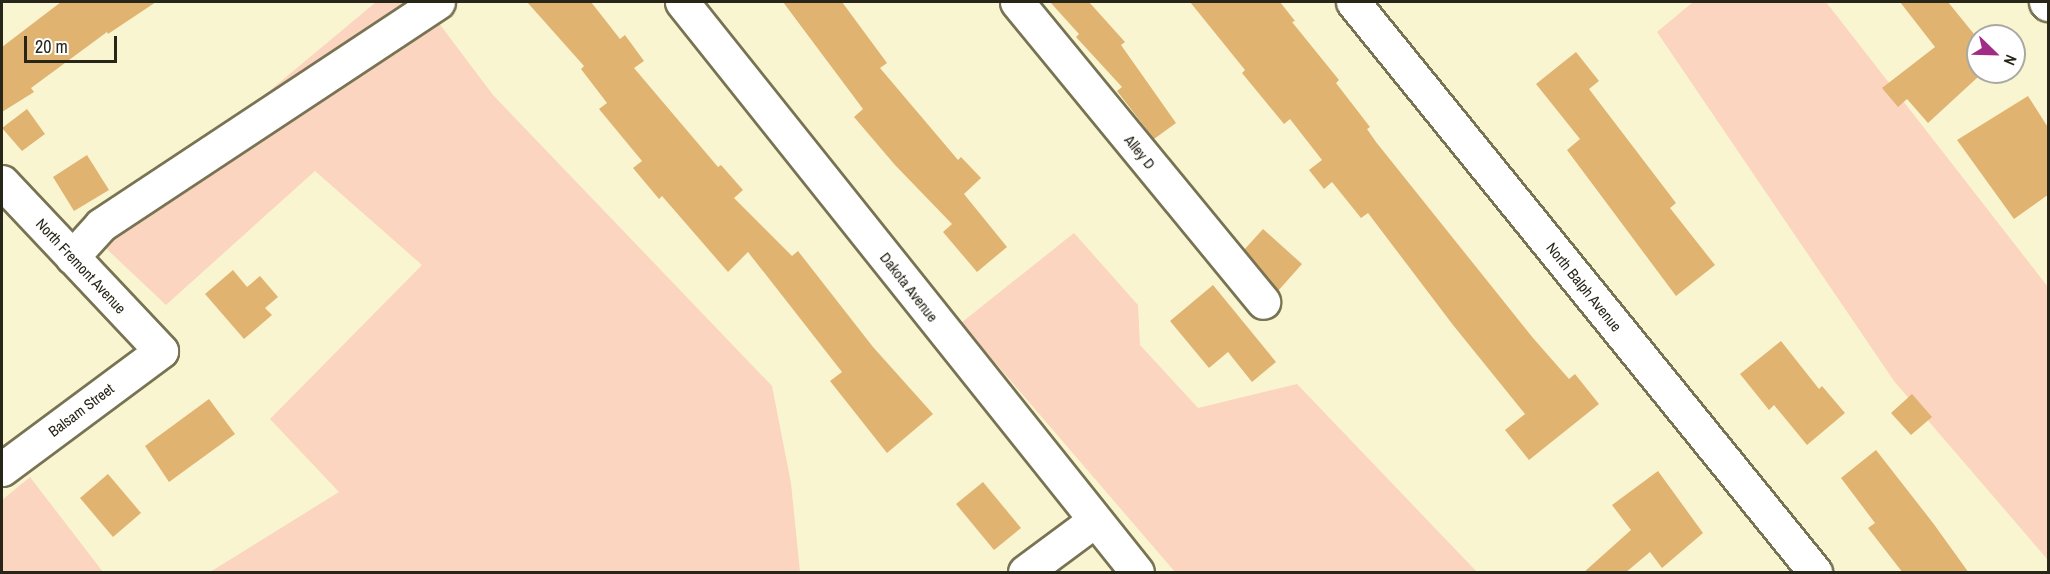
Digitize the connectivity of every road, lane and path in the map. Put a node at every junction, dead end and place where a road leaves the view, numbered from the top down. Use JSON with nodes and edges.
{"nodes":[{"id":1,"x":438,"y":2,"type":"edge"},
{"id":2,"x":682,"y":2,"type":"edge"},
{"id":3,"x":1017,"y":2,"type":"edge"},
{"id":4,"x":1353,"y":2,"type":"edge"},
{"id":5,"x":2,"y":182,"type":"edge"},
{"id":6,"x":72,"y":257,"type":"junction"},
{"id":7,"x":1263,"y":302,"type":"dead end"},
{"id":8,"x":161,"y":351,"type":"joint"},
{"id":9,"x":2,"y":469,"type":"edge"},
{"id":10,"x":1094,"y":521,"type":"junction"},
{"id":11,"x":1025,"y":573,"type":"edge"},
{"id":12,"x":1137,"y":573,"type":"edge"},
{"id":13,"x":1815,"y":573,"type":"edge"}],
"edges":[{"from":1,"to":6,"type":"street"},
{"from":2,"to":10,"type":"street","name":"Dakota Avenue"},
{"from":3,"to":7,"type":"street","name":"Alley D"},
{"from":4,"to":13,"type":"street","name":"North Balph Avenue"},
{"from":5,"to":6,"type":"street","name":"North Fremont Avenue"},
{"from":6,"to":8,"type":"street","name":"North Fremont Avenue"},
{"from":8,"to":9,"type":"street","name":"Balsam Street"},
{"from":10,"to":11,"type":"street"},
{"from":10,"to":12,"type":"street","name":"Dakota Avenue"}]}
